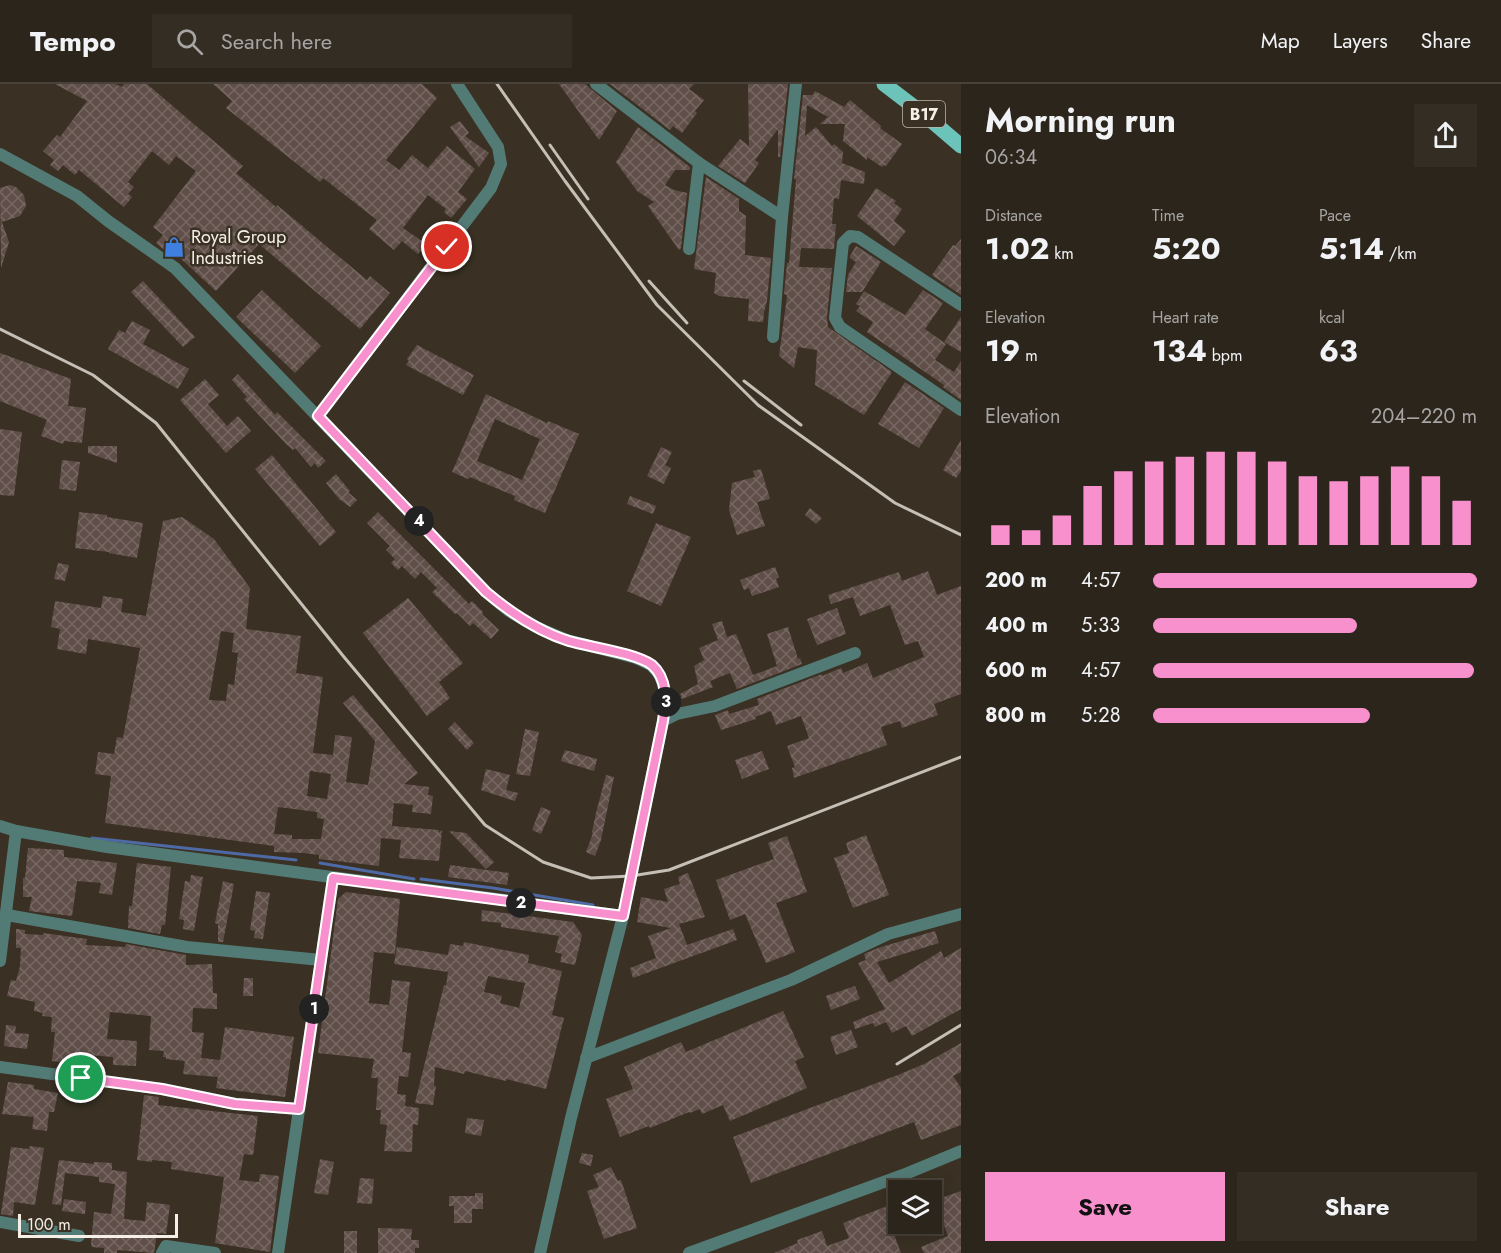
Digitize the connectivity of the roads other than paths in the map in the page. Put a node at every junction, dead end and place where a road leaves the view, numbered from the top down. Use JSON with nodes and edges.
{"nodes":[{"id":1,"x":457,"y":84,"type":"edge"},
{"id":2,"x":596,"y":84,"type":"edge"},
{"id":3,"x":796,"y":84,"type":"edge"},
{"id":4,"x":884,"y":84,"type":"edge"},
{"id":5,"x":961,"y":146,"type":"edge"},
{"id":6,"x":0,"y":154,"type":"edge"},
{"id":7,"x":699,"y":163,"type":"junction"},
{"id":8,"x":782,"y":217,"type":"junction"},
{"id":9,"x":689,"y":249,"type":"dead end"},
{"id":10,"x":961,"y":305,"type":"edge"},
{"id":11,"x":773,"y":337,"type":"dead end"},
{"id":12,"x":961,"y":410,"type":"edge"},
{"id":13,"x":318,"y":416,"type":"junction"},
{"id":14,"x":855,"y":653,"type":"dead end"},
{"id":15,"x":663,"y":721,"type":"junction"},
{"id":16,"x":0,"y":826,"type":"edge"},
{"id":17,"x":16,"y":831,"type":"junction"},
{"id":18,"x":333,"y":878,"type":"junction"},
{"id":19,"x":961,"y":914,"type":"edge"},
{"id":20,"x":7,"y":915,"type":"junction"},
{"id":21,"x":623,"y":916,"type":"junction"},
{"id":22,"x":321,"y":960,"type":"junction"},
{"id":23,"x":0,"y":961,"type":"edge"},
{"id":24,"x":586,"y":1058,"type":"junction"},
{"id":25,"x":0,"y":1067,"type":"edge"},
{"id":26,"x":299,"y":1109,"type":"junction"},
{"id":27,"x":961,"y":1151,"type":"edge"},
{"id":28,"x":0,"y":1222,"type":"edge"},
{"id":29,"x":79,"y":1236,"type":"dead end"},
{"id":30,"x":162,"y":1253,"type":"edge"},
{"id":31,"x":214,"y":1253,"type":"edge"},
{"id":32,"x":278,"y":1253,"type":"edge"},
{"id":33,"x":540,"y":1253,"type":"edge"},
{"id":34,"x":689,"y":1253,"type":"edge"}],
"edges":[{"from":1,"to":13,"type":"street"},
{"from":2,"to":7,"type":"street"},
{"from":3,"to":8,"type":"street"},
{"from":4,"to":5,"type":"main road","number":"B17"},
{"from":6,"to":13,"type":"street"},
{"from":7,"to":8,"type":"street"},
{"from":7,"to":9,"type":"street"},
{"from":8,"to":11,"type":"street"},
{"from":10,"to":12,"type":"street"},
{"from":13,"to":15,"type":"street"},
{"from":14,"to":15,"type":"street"},
{"from":15,"to":21,"type":"street"},
{"from":16,"to":17,"type":"street"},
{"from":17,"to":18,"type":"street"},
{"from":17,"to":20,"type":"street"},
{"from":18,"to":21,"type":"street"},
{"from":18,"to":22,"type":"street"},
{"from":19,"to":24,"type":"street"},
{"from":20,"to":22,"type":"street"},
{"from":20,"to":23,"type":"street"},
{"from":21,"to":24,"type":"street"},
{"from":22,"to":26,"type":"street"},
{"from":24,"to":33,"type":"street"},
{"from":25,"to":26,"type":"street"},
{"from":26,"to":32,"type":"street"},
{"from":27,"to":34,"type":"street"},
{"from":28,"to":29,"type":"street"},
{"from":30,"to":31,"type":"street"}]}
